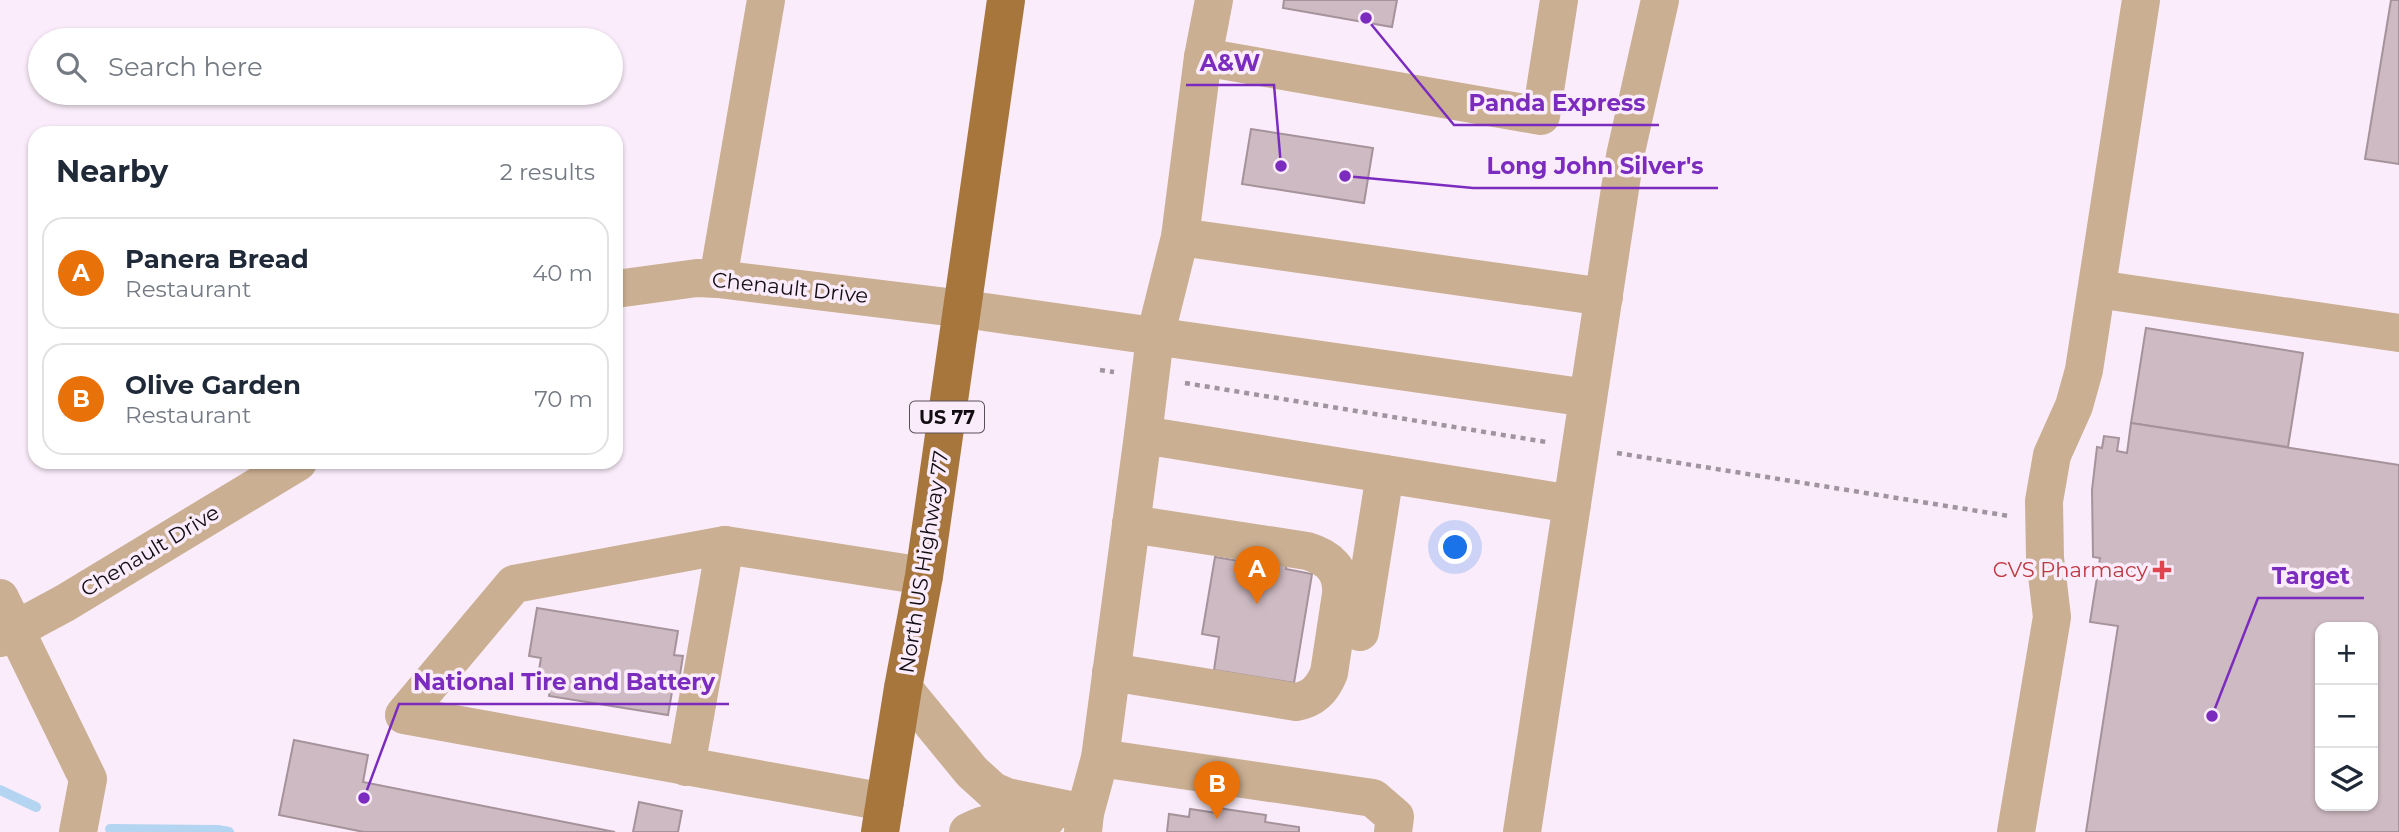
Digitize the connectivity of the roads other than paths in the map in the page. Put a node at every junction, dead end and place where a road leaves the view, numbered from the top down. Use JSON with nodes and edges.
{"nodes":[{"id":1,"x":766,"y":0,"type":"edge"},
{"id":2,"x":1006,"y":0,"type":"edge"},
{"id":3,"x":1214,"y":0,"type":"edge"},
{"id":4,"x":1559,"y":0,"type":"edge"},
{"id":5,"x":1660,"y":0,"type":"edge"},
{"id":6,"x":2141,"y":0,"type":"edge"},
{"id":7,"x":1203,"y":57,"type":"junction"},
{"id":8,"x":1181,"y":237,"type":"junction"},
{"id":9,"x":718,"y":279,"type":"junction"},
{"id":10,"x":623,"y":288,"type":"edge"},
{"id":11,"x":2097,"y":289,"type":"junction"},
{"id":12,"x":1604,"y":297,"type":"junction"},
{"id":13,"x":964,"y":309,"type":"junction"},
{"id":14,"x":2399,"y":333,"type":"edge"},
{"id":15,"x":1155,"y":337,"type":"junction"},
{"id":16,"x":1588,"y":398,"type":"junction"},
{"id":17,"x":1143,"y":435,"type":"junction"},
{"id":18,"x":286,"y":469,"type":"edge"},
{"id":19,"x":1385,"y":474,"type":"junction"},
{"id":20,"x":1572,"y":504,"type":"junction"},
{"id":21,"x":1133,"y":513,"type":"junction"},
{"id":22,"x":725,"y":545,"type":"junction"},
{"id":23,"x":924,"y":576,"type":"junction"},
{"id":24,"x":1367,"y":590,"type":"junction"},
{"id":25,"x":6,"y":621,"type":"edge"},
{"id":26,"x":1111,"y":672,"type":"junction"},
{"id":27,"x":903,"y":688,"type":"junction"},
{"id":28,"x":1296,"y":702,"type":"junction"},
{"id":29,"x":1100,"y":758,"type":"junction"},
{"id":30,"x":686,"y":767,"type":"junction"},
{"id":31,"x":883,"y":817,"type":"edge"},
{"id":32,"x":1084,"y":822,"type":"edge"},
{"id":33,"x":78,"y":832,"type":"edge"},
{"id":34,"x":968,"y":832,"type":"edge"},
{"id":35,"x":1393,"y":832,"type":"edge"},
{"id":36,"x":1522,"y":832,"type":"edge"},
{"id":37,"x":2016,"y":832,"type":"edge"}],
"edges":[{"from":1,"to":9,"type":"street"},
{"from":2,"to":13,"type":"main road","name":"North US Highway 77","number":"US 77"},
{"from":3,"to":7,"type":"street"},
{"from":4,"to":7,"type":"street"},
{"from":5,"to":12,"type":"street"},
{"from":6,"to":11,"type":"street"},
{"from":7,"to":8,"type":"street"},
{"from":8,"to":12,"type":"street"},
{"from":8,"to":15,"type":"street"},
{"from":9,"to":10,"type":"street","name":"Chenault Drive"},
{"from":9,"to":13,"type":"street","name":"Chenault Drive"},
{"from":11,"to":14,"type":"street"},
{"from":11,"to":37,"type":"street"},
{"from":12,"to":16,"type":"street"},
{"from":13,"to":15,"type":"street","name":"Chenault Drive"},
{"from":13,"to":23,"type":"main road","name":"North US Highway 77","number":"US 77"},
{"from":15,"to":16,"type":"street","name":"Chenault Drive"},
{"from":15,"to":17,"type":"street"},
{"from":16,"to":20,"type":"street"},
{"from":17,"to":19,"type":"street"},
{"from":17,"to":21,"type":"street"},
{"from":18,"to":25,"type":"street","name":"Chenault Drive"},
{"from":19,"to":20,"type":"street"},
{"from":19,"to":24,"type":"street"},
{"from":20,"to":36,"type":"street"},
{"from":21,"to":24,"type":"street"},
{"from":21,"to":26,"type":"street"},
{"from":21,"to":28,"type":"street"},
{"from":22,"to":23,"type":"street"},
{"from":22,"to":30,"type":"street"},
{"from":22,"to":30,"type":"street"},
{"from":23,"to":27,"type":"main road","name":"North US Highway 77","number":"US 77"},
{"from":24,"to":28,"type":"street"},
{"from":25,"to":33,"type":"street"},
{"from":26,"to":28,"type":"street"},
{"from":26,"to":29,"type":"street"},
{"from":27,"to":31,"type":"main road","name":"North US Highway 77","number":"US 77"},
{"from":27,"to":32,"type":"street"},
{"from":29,"to":32,"type":"street"},
{"from":29,"to":35,"type":"street"},
{"from":30,"to":31,"type":"street"},
{"from":32,"to":34,"type":"street"}]}
